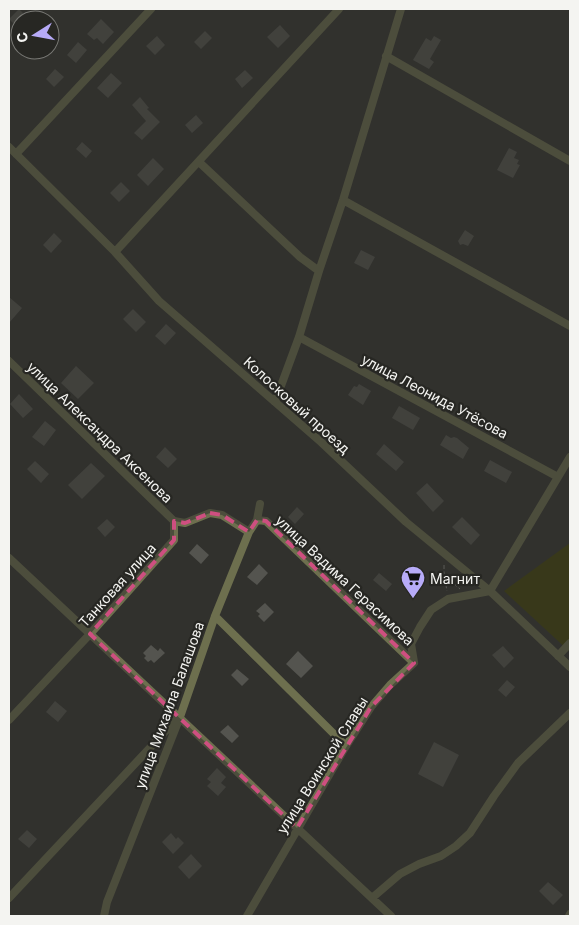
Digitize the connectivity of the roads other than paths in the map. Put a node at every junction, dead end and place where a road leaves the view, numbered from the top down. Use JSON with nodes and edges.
{"nodes":[{"id":1,"x":151,"y":9,"type":"edge"},
{"id":2,"x":339,"y":9,"type":"edge"},
{"id":3,"x":401,"y":9,"type":"edge"},
{"id":4,"x":386,"y":56,"type":"junction"},
{"id":5,"x":9,"y":147,"type":"edge"},
{"id":6,"x":16,"y":154,"type":"junction"},
{"id":7,"x":570,"y":161,"type":"edge"},
{"id":8,"x":199,"y":162,"type":"junction"},
{"id":9,"x":343,"y":200,"type":"junction"},
{"id":10,"x":115,"y":252,"type":"junction"},
{"id":11,"x":319,"y":272,"type":"junction"},
{"id":12,"x":570,"y":326,"type":"edge"},
{"id":13,"x":300,"y":337,"type":"junction"},
{"id":14,"x":9,"y":361,"type":"edge"},
{"id":15,"x":275,"y":402,"type":"junction"},
{"id":16,"x":570,"y":457,"type":"edge"},
{"id":17,"x":558,"y":477,"type":"junction"},
{"id":18,"x":260,"y":504,"type":"dead end"},
{"id":19,"x":257,"y":520,"type":"junction"},
{"id":20,"x":174,"y":521,"type":"junction"},
{"id":21,"x":249,"y":532,"type":"junction"},
{"id":22,"x":9,"y":558,"type":"edge"},
{"id":23,"x":490,"y":591,"type":"junction"},
{"id":24,"x":214,"y":616,"type":"junction"},
{"id":25,"x":90,"y":634,"type":"junction"},
{"id":26,"x":569,"y":647,"type":"edge"},
{"id":27,"x":558,"y":656,"type":"junction"},
{"id":28,"x":414,"y":662,"type":"junction"},
{"id":29,"x":570,"y":666,"type":"edge"},
{"id":30,"x":570,"y":713,"type":"edge"},
{"id":31,"x":180,"y":717,"type":"junction"},
{"id":32,"x":9,"y":720,"type":"edge"},
{"id":33,"x":346,"y":746,"type":"junction"},
{"id":34,"x":297,"y":828,"type":"junction"},
{"id":35,"x":9,"y":898,"type":"edge"},
{"id":36,"x":372,"y":898,"type":"junction"},
{"id":37,"x":104,"y":916,"type":"edge"},
{"id":38,"x":247,"y":916,"type":"edge"},
{"id":39,"x":391,"y":916,"type":"edge"}],
"edges":[{"from":1,"to":6,"type":"street"},
{"from":2,"to":8,"type":"street"},
{"from":3,"to":4,"type":"street"},
{"from":4,"to":7,"type":"street"},
{"from":4,"to":9,"type":"street"},
{"from":5,"to":6,"type":"street","name":"Колосковый проезд"},
{"from":6,"to":10,"type":"street","name":"Колосковый проезд"},
{"from":8,"to":10,"type":"street"},
{"from":8,"to":11,"type":"street"},
{"from":9,"to":11,"type":"street"},
{"from":9,"to":12,"type":"street"},
{"from":10,"to":15,"type":"street","name":"Колосковый проезд"},
{"from":11,"to":13,"type":"street"},
{"from":13,"to":15,"type":"street"},
{"from":13,"to":17,"type":"street","name":"улица Леонида Утёсова"},
{"from":14,"to":20,"type":"street","name":"улица Александра Аксенова"},
{"from":15,"to":23,"type":"street","name":"Колосковый проезд"},
{"from":16,"to":17,"type":"street"},
{"from":17,"to":23,"type":"street"},
{"from":18,"to":19,"type":"street","name":"улица Михаила Балашова"},
{"from":19,"to":21,"type":"street","name":"улица Михаила Балашова"},
{"from":19,"to":28,"type":"street","name":"улица Вадима Герасимова"},
{"from":20,"to":21,"type":"street"},
{"from":20,"to":25,"type":"street","name":"Танковая улица"},
{"from":21,"to":24,"type":"street","name":"улица Михаила Балашова"},
{"from":22,"to":25,"type":"street"},
{"from":23,"to":27,"type":"street","name":"Колосковый проезд"},
{"from":23,"to":28,"type":"street"},
{"from":24,"to":31,"type":"street","name":"улица Михаила Балашова"},
{"from":24,"to":33,"type":"street"},
{"from":25,"to":31,"type":"street"},
{"from":25,"to":32,"type":"street","name":"Танковая улица"},
{"from":26,"to":27,"type":"street"},
{"from":27,"to":29,"type":"street","name":"Колосковый проезд"},
{"from":28,"to":33,"type":"street","name":"улица Воинской Славы"},
{"from":30,"to":36,"type":"street"},
{"from":31,"to":34,"type":"street"},
{"from":31,"to":35,"type":"street"},
{"from":31,"to":37,"type":"street","name":"улица Михаила Балашова"},
{"from":33,"to":34,"type":"street","name":"улица Воинской Славы"},
{"from":34,"to":36,"type":"street"},
{"from":34,"to":38,"type":"street","name":"улица Воинской Славы"},
{"from":36,"to":39,"type":"street"}]}
